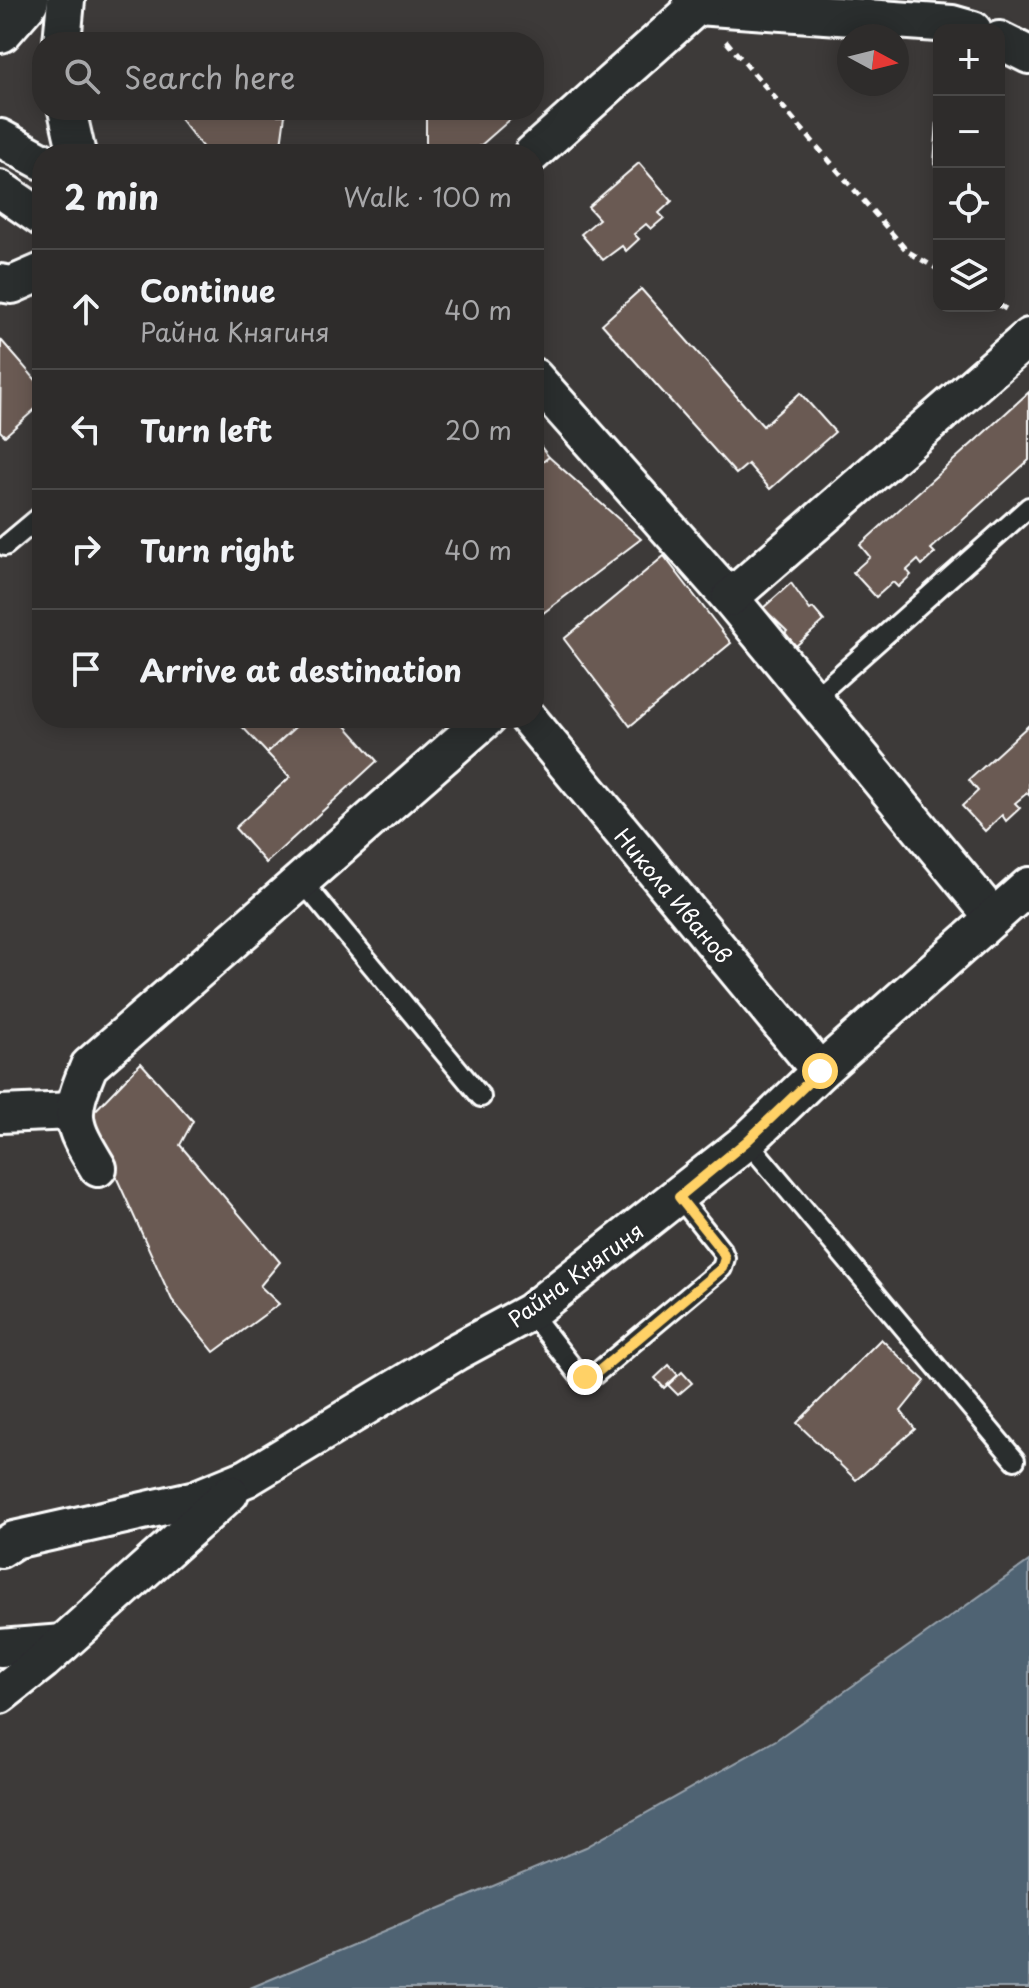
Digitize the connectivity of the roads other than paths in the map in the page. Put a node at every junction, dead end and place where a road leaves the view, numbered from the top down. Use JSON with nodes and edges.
{"nodes":[{"id":1,"x":26,"y":0,"type":"edge"},
{"id":2,"x":66,"y":0,"type":"edge"},
{"id":3,"x":697,"y":2,"type":"edge"},
{"id":4,"x":952,"y":24,"type":"edge"},
{"id":5,"x":0,"y":30,"type":"edge"},
{"id":6,"x":63,"y":32,"type":"edge"},
{"id":7,"x":1005,"y":43,"type":"edge"},
{"id":8,"x":1029,"y":55,"type":"edge"},
{"id":9,"x":69,"y":120,"type":"edge"},
{"id":10,"x":0,"y":138,"type":"edge"},
{"id":11,"x":75,"y":144,"type":"edge"},
{"id":12,"x":543,"y":144,"type":"edge"},
{"id":13,"x":32,"y":156,"type":"edge"},
{"id":14,"x":0,"y":189,"type":"edge"},
{"id":15,"x":32,"y":211,"type":"edge"},
{"id":16,"x":32,"y":276,"type":"edge"},
{"id":17,"x":0,"y":283,"type":"edge"},
{"id":18,"x":1029,"y":337,"type":"edge"},
{"id":19,"x":544,"y":388,"type":"edge"},
{"id":20,"x":1029,"y":507,"type":"edge"},
{"id":21,"x":32,"y":523,"type":"edge"},
{"id":22,"x":5,"y":546,"type":"dead end"},
{"id":23,"x":730,"y":598,"type":"junction"},
{"id":24,"x":812,"y":700,"type":"junction"},
{"id":25,"x":476,"y":728,"type":"edge"},
{"id":26,"x":536,"y":728,"type":"edge"},
{"id":27,"x":301,"y":880,"type":"junction"},
{"id":28,"x":1029,"y":886,"type":"edge"},
{"id":29,"x":993,"y":917,"type":"junction"},
{"id":30,"x":820,"y":1071,"type":"junction"},
{"id":31,"x":481,"y":1097,"type":"dead end"},
{"id":32,"x":74,"y":1111,"type":"junction"},
{"id":33,"x":0,"y":1114,"type":"edge"},
{"id":34,"x":747,"y":1141,"type":"junction"},
{"id":35,"x":98,"y":1168,"type":"dead end"},
{"id":36,"x":679,"y":1197,"type":"junction"},
{"id":37,"x":530,"y":1312,"type":"junction"},
{"id":38,"x":1015,"y":1460,"type":"dead end"},
{"id":39,"x":247,"y":1478,"type":"junction"},
{"id":40,"x":0,"y":1549,"type":"edge"},
{"id":41,"x":63,"y":1643,"type":"junction"},
{"id":42,"x":0,"y":1648,"type":"edge"},
{"id":43,"x":0,"y":1695,"type":"edge"}],
"edges":[{"from":1,"to":5,"type":"main road"},
{"from":2,"to":6,"type":"street"},
{"from":3,"to":4,"type":"street"},
{"from":3,"to":12,"type":"street"},
{"from":7,"to":8,"type":"street"},
{"from":9,"to":11,"type":"street"},
{"from":10,"to":13,"type":"street"},
{"from":14,"to":15,"type":"street"},
{"from":16,"to":17,"type":"street"},
{"from":18,"to":23,"type":"street"},
{"from":19,"to":23,"type":"street"},
{"from":20,"to":24,"type":"lane"},
{"from":21,"to":22,"type":"lane"},
{"from":23,"to":24,"type":"street"},
{"from":24,"to":29,"type":"street"},
{"from":25,"to":27,"type":"street"},
{"from":26,"to":30,"type":"street","name":"Никола Иванов"},
{"from":27,"to":31,"type":"lane"},
{"from":27,"to":32,"type":"street"},
{"from":28,"to":29,"type":"street","name":"Райна Княгиня"},
{"from":29,"to":30,"type":"street","name":"Райна Княгиня"},
{"from":30,"to":34,"type":"street","name":"Райна Княгиня"},
{"from":32,"to":33,"type":"street"},
{"from":32,"to":35,"type":"street"},
{"from":34,"to":36,"type":"street","name":"Райна Княгиня"},
{"from":34,"to":38,"type":"lane"},
{"from":36,"to":37,"type":"street","name":"Райна Княгиня"},
{"from":36,"to":37,"type":"lane"},
{"from":37,"to":39,"type":"street","name":"Райна Княгиня"},
{"from":39,"to":40,"type":"street","name":"Райна Княгиня"},
{"from":39,"to":41,"type":"street"},
{"from":41,"to":42,"type":"street"},
{"from":41,"to":43,"type":"street"}]}
